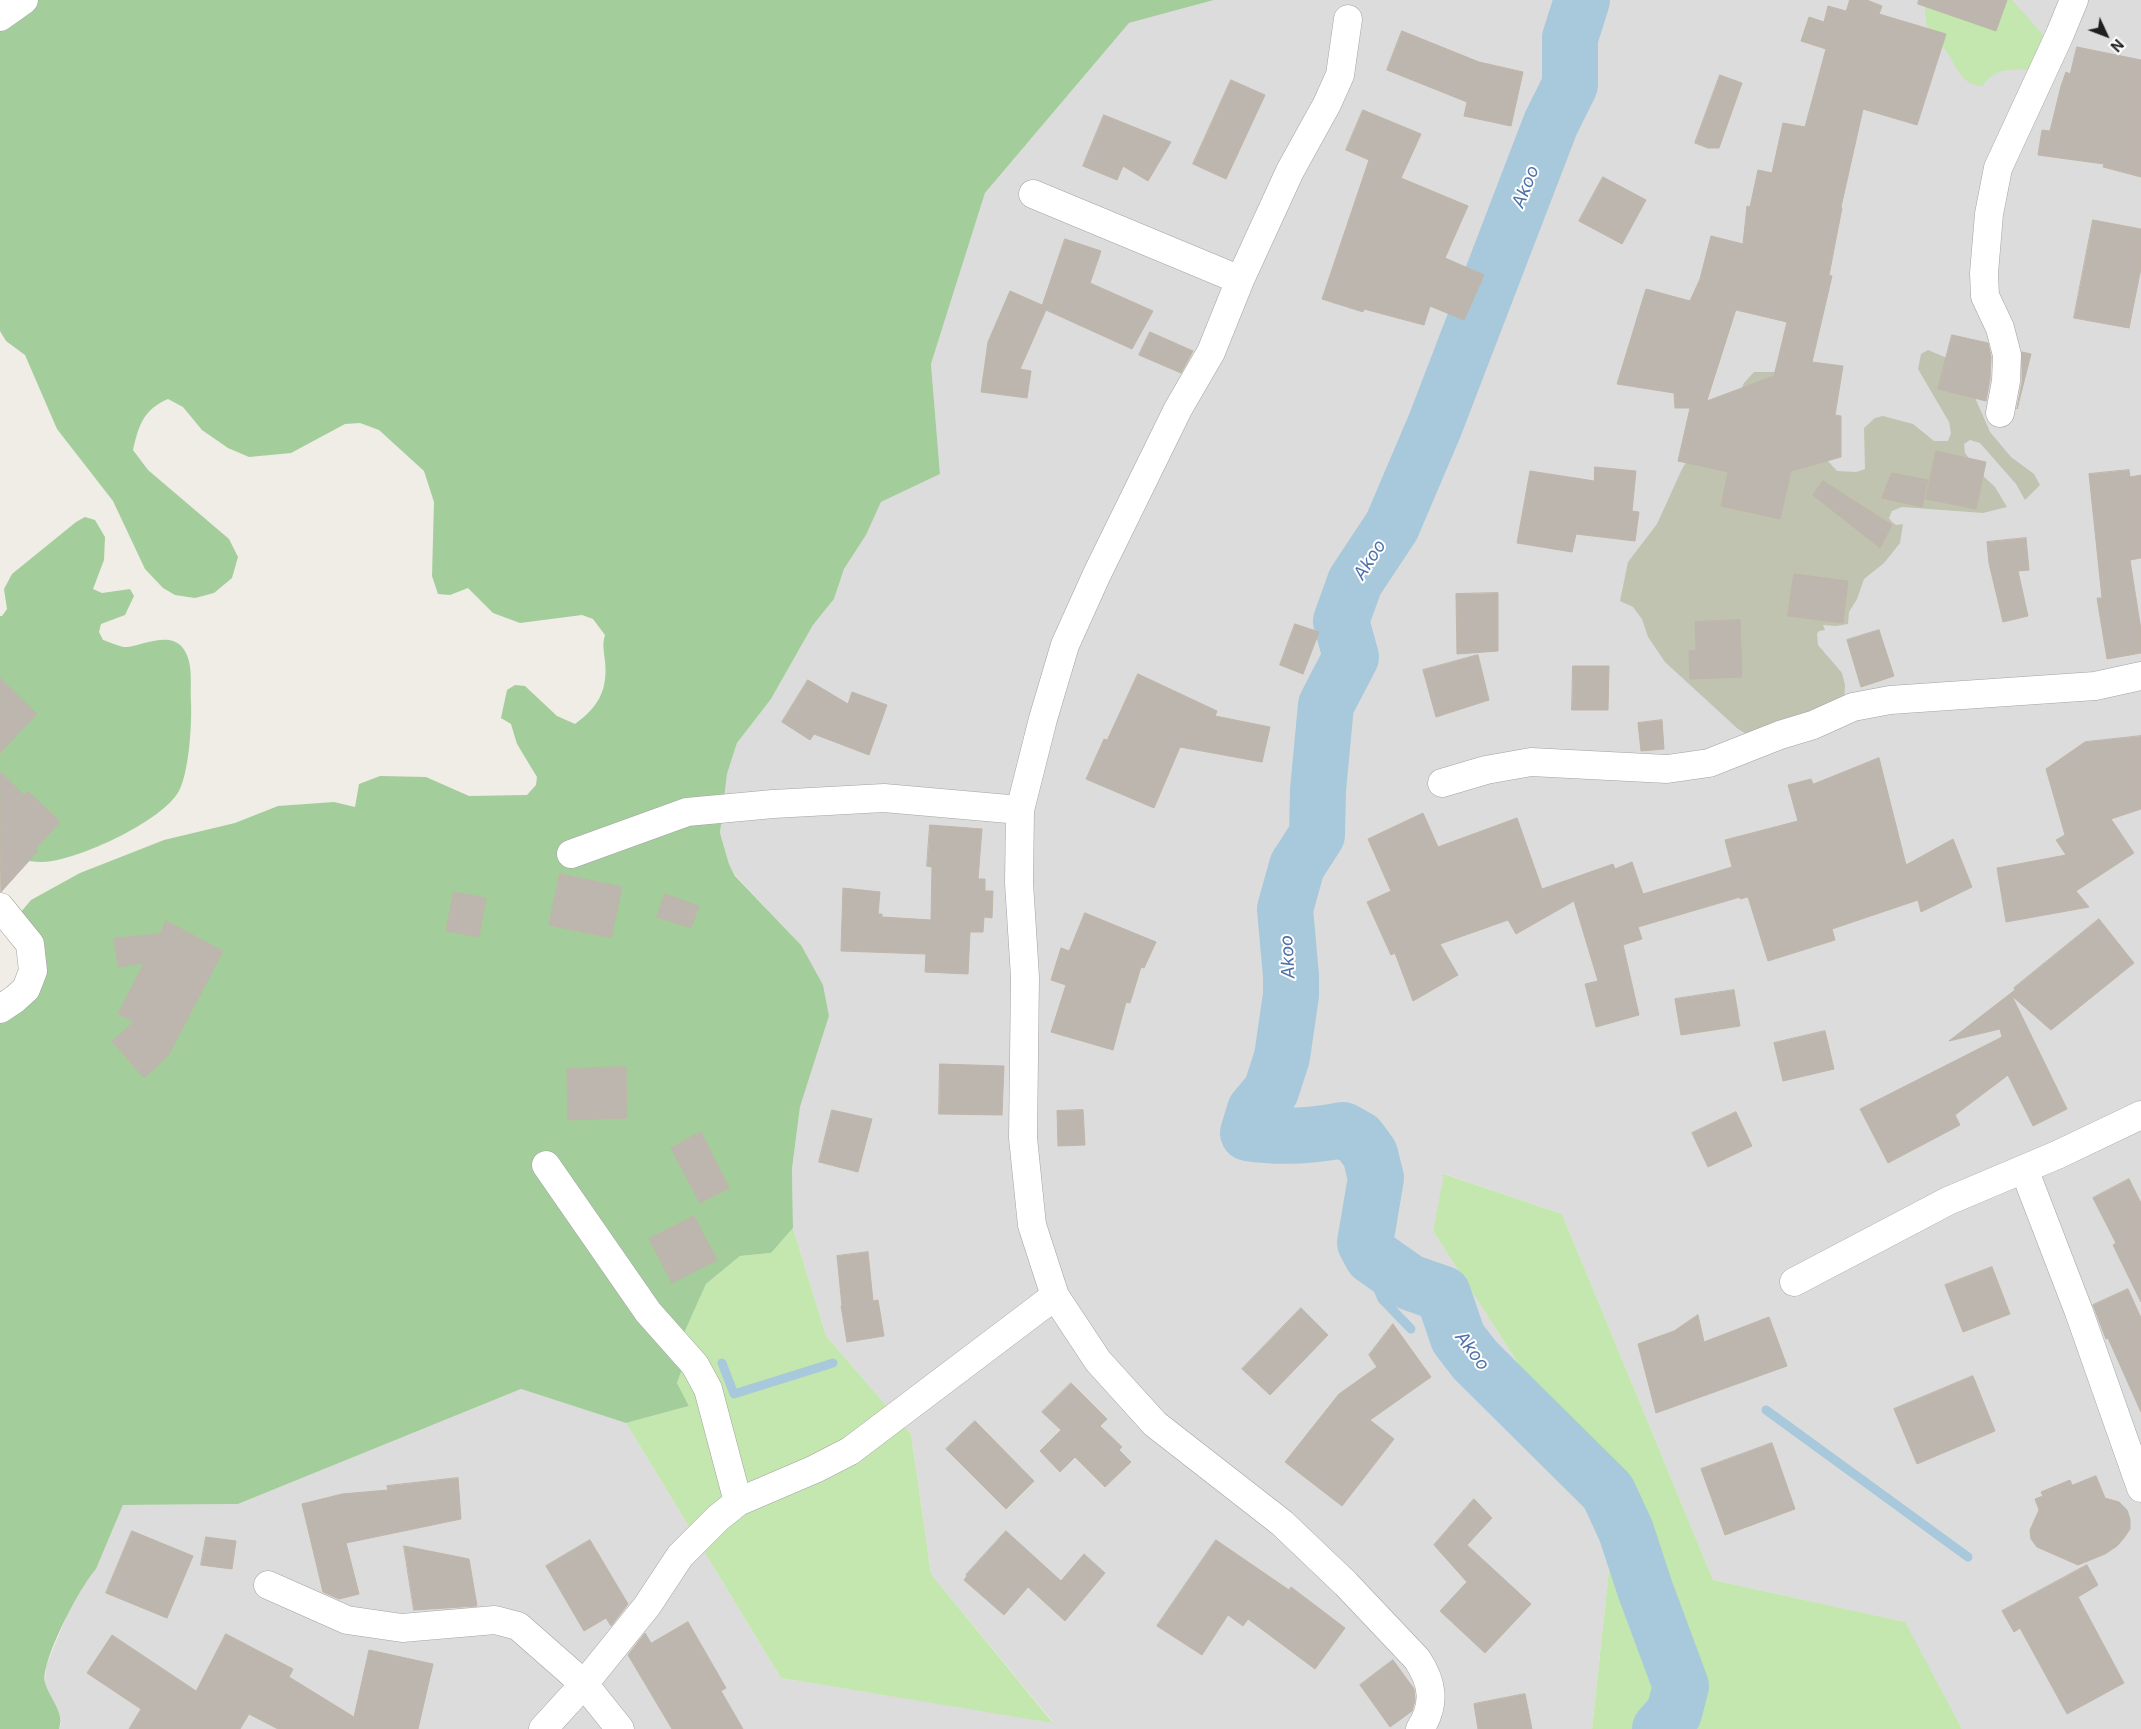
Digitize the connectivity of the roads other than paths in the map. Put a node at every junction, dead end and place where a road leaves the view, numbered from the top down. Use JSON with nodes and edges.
{"nodes":[{"id":1,"x":24,"y":0,"type":"edge"},
{"id":2,"x":2074,"y":0,"type":"edge"},
{"id":3,"x":0,"y":17,"type":"edge"},
{"id":4,"x":1348,"y":19,"type":"dead end"},
{"id":5,"x":1033,"y":194,"type":"dead end"},
{"id":6,"x":1240,"y":280,"type":"junction"},
{"id":7,"x":2000,"y":413,"type":"dead end"},
{"id":8,"x":2141,"y":676,"type":"edge"},
{"id":9,"x":1442,"y":782,"type":"dead end"},
{"id":10,"x":1020,"y":810,"type":"junction"},
{"id":11,"x":571,"y":854,"type":"dead end"},
{"id":12,"x":0,"y":907,"type":"edge"},
{"id":13,"x":0,"y":1009,"type":"edge"},
{"id":14,"x":2141,"y":1115,"type":"edge"},
{"id":15,"x":546,"y":1165,"type":"dead end"},
{"id":16,"x":2024,"y":1169,"type":"junction"},
{"id":17,"x":1794,"y":1282,"type":"dead end"},
{"id":18,"x":1055,"y":1296,"type":"junction"},
{"id":19,"x":2141,"y":1488,"type":"edge"},
{"id":20,"x":738,"y":1502,"type":"junction"},
{"id":21,"x":268,"y":1585,"type":"dead end"},
{"id":22,"x":584,"y":1684,"type":"junction"},
{"id":23,"x":543,"y":1729,"type":"edge"},
{"id":24,"x":620,"y":1729,"type":"edge"},
{"id":25,"x":1420,"y":1729,"type":"edge"}],
"edges":[{"from":1,"to":3,"type":"street"},
{"from":2,"to":7,"type":"street"},
{"from":4,"to":6,"type":"street"},
{"from":5,"to":6,"type":"street"},
{"from":6,"to":10,"type":"street"},
{"from":8,"to":9,"type":"street"},
{"from":10,"to":11,"type":"street"},
{"from":10,"to":18,"type":"street"},
{"from":12,"to":13,"type":"street"},
{"from":14,"to":16,"type":"street"},
{"from":15,"to":20,"type":"street"},
{"from":16,"to":17,"type":"street"},
{"from":16,"to":19,"type":"street"},
{"from":18,"to":20,"type":"street"},
{"from":18,"to":25,"type":"street"},
{"from":20,"to":22,"type":"street"},
{"from":21,"to":22,"type":"street"},
{"from":22,"to":23,"type":"street"},
{"from":22,"to":24,"type":"street"}]}
